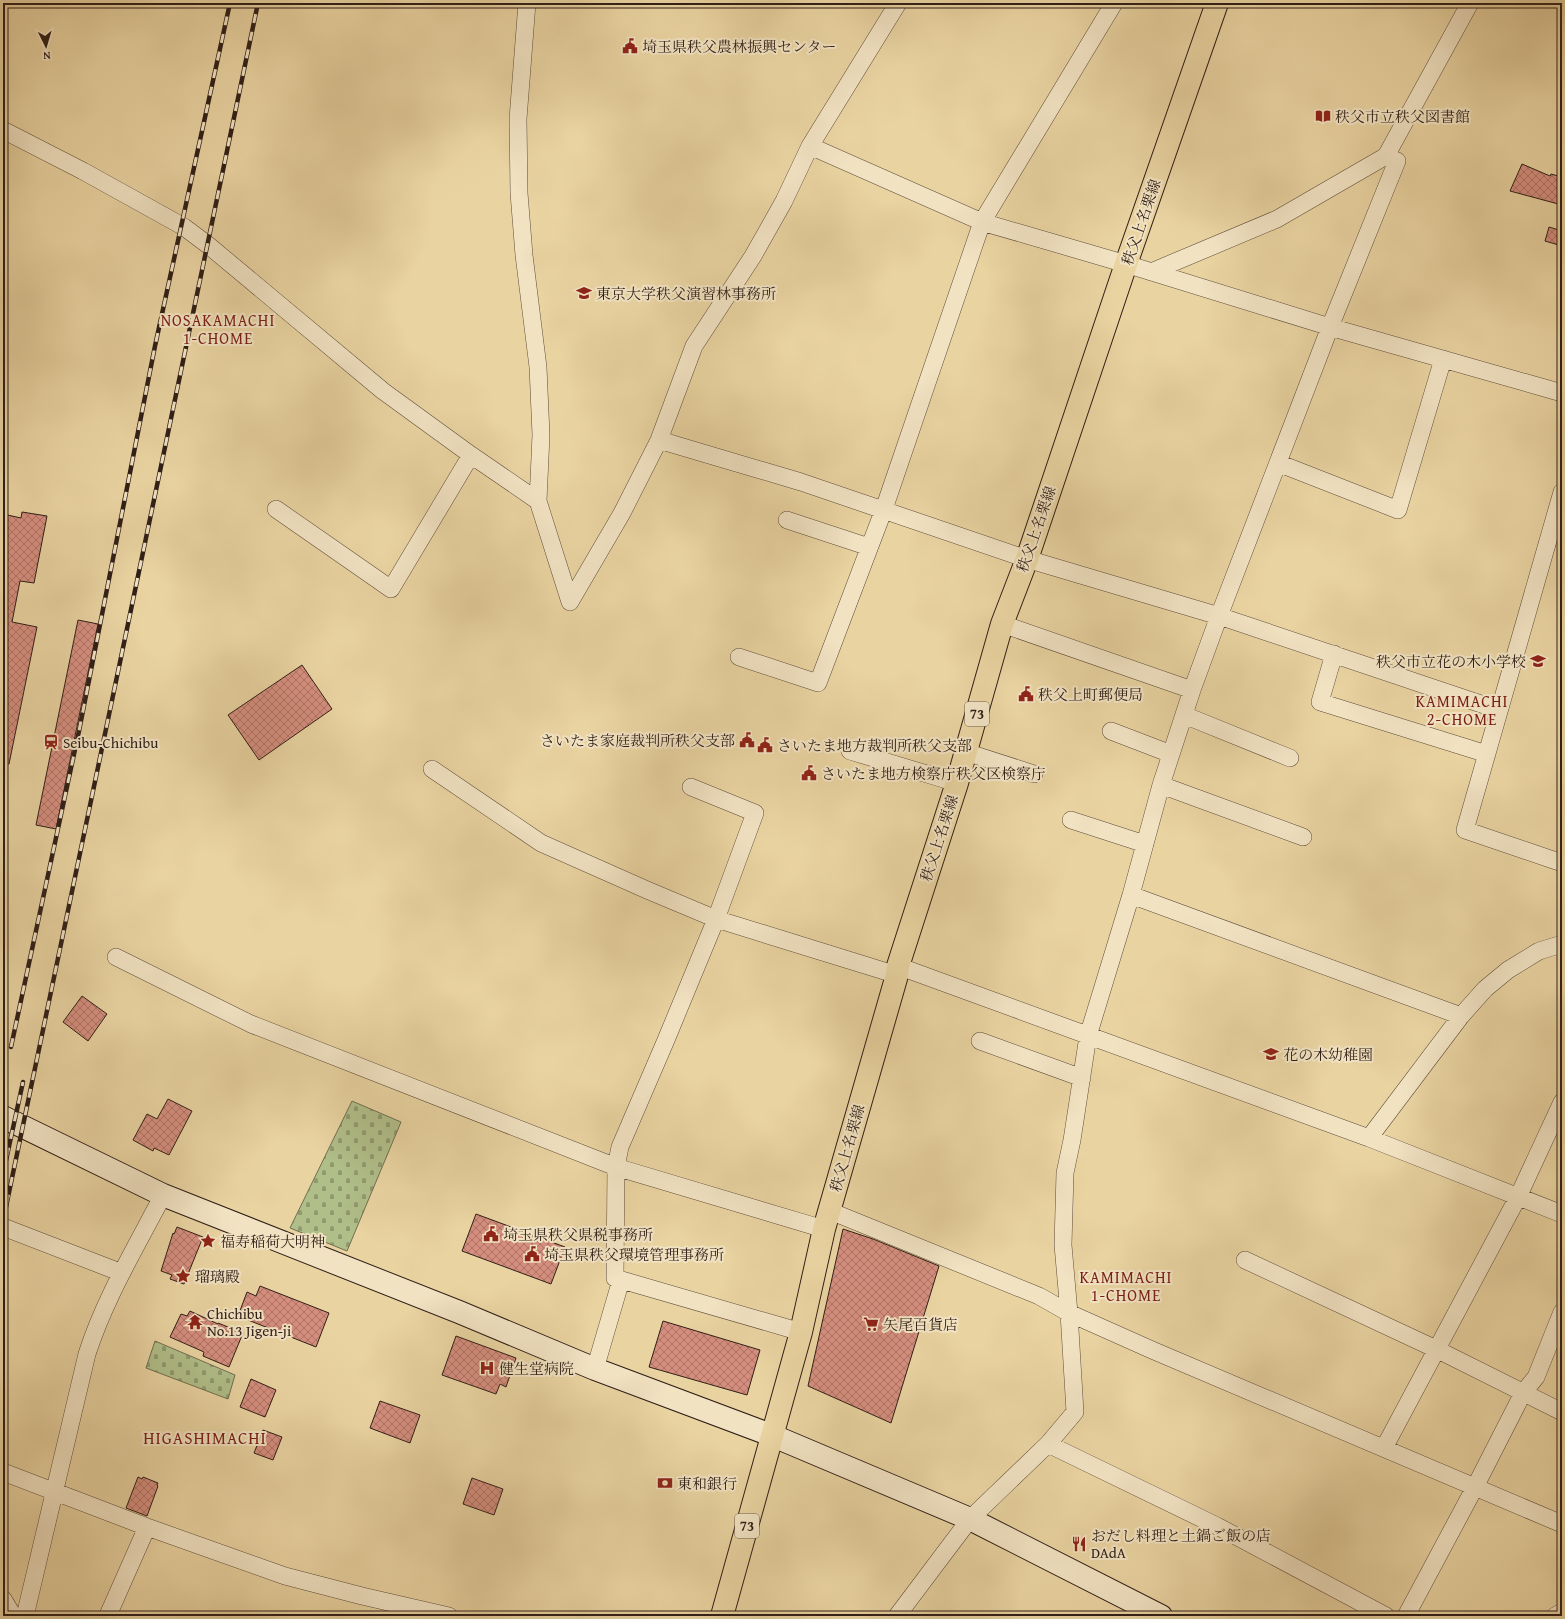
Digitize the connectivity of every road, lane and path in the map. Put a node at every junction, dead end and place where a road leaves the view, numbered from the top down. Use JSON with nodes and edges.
{"nodes":[{"id":1,"x":527,"y":3,"type":"edge"},
{"id":2,"x":898,"y":3,"type":"edge"},
{"id":3,"x":1114,"y":3,"type":"edge"},
{"id":4,"x":1217,"y":3,"type":"edge"},
{"id":5,"x":1470,"y":3,"type":"edge"},
{"id":6,"x":3,"y":130,"type":"edge"},
{"id":7,"x":810,"y":146,"type":"junction"},
{"id":8,"x":1386,"y":156,"type":"junction"},
{"id":9,"x":982,"y":222,"type":"junction"},
{"id":10,"x":1126,"y":264,"type":"junction"},
{"id":11,"x":1151,"y":272,"type":"junction"},
{"id":12,"x":1330,"y":327,"type":"junction"},
{"id":13,"x":1443,"y":359,"type":"junction"},
{"id":14,"x":1562,"y":393,"type":"edge"},
{"id":15,"x":659,"y":440,"type":"junction"},
{"id":16,"x":471,"y":455,"type":"junction"},
{"id":17,"x":1278,"y":463,"type":"junction"},
{"id":18,"x":1562,"y":492,"type":"edge"},
{"id":19,"x":538,"y":501,"type":"junction"},
{"id":20,"x":276,"y":509,"type":"dead end"},
{"id":21,"x":884,"y":509,"type":"junction"},
{"id":22,"x":787,"y":520,"type":"dead end"},
{"id":23,"x":869,"y":547,"type":"junction"},
{"id":24,"x":1027,"y":559,"type":"junction"},
{"id":25,"x":1219,"y":616,"type":"junction"},
{"id":26,"x":1002,"y":624,"type":"junction"},
{"id":27,"x":1334,"y":654,"type":"junction"},
{"id":28,"x":739,"y":657,"type":"dead end"},
{"id":29,"x":1192,"y":690,"type":"junction"},
{"id":30,"x":1499,"y":710,"type":"junction"},
{"id":31,"x":1184,"y":715,"type":"junction"},
{"id":32,"x":1111,"y":731,"type":"dead end"},
{"id":33,"x":850,"y":751,"type":"dead end"},
{"id":34,"x":966,"y":752,"type":"junction"},
{"id":35,"x":1171,"y":754,"type":"junction"},
{"id":36,"x":1487,"y":754,"type":"junction"},
{"id":37,"x":1290,"y":758,"type":"dead end"},
{"id":38,"x":432,"y":769,"type":"dead end"},
{"id":39,"x":1034,"y":774,"type":"dead end"},
{"id":40,"x":957,"y":783,"type":"junction"},
{"id":41,"x":1161,"y":785,"type":"junction"},
{"id":42,"x":691,"y":787,"type":"dead end"},
{"id":43,"x":1071,"y":820,"type":"dead end"},
{"id":44,"x":1303,"y":837,"type":"dead end"},
{"id":45,"x":1145,"y":844,"type":"junction"},
{"id":46,"x":1562,"y":863,"type":"edge"},
{"id":47,"x":1131,"y":895,"type":"junction"},
{"id":48,"x":716,"y":919,"type":"junction"},
{"id":49,"x":1562,"y":944,"type":"edge"},
{"id":50,"x":116,"y":957,"type":"dead end"},
{"id":51,"x":898,"y":971,"type":"junction"},
{"id":52,"x":1461,"y":1016,"type":"junction"},
{"id":53,"x":1088,"y":1036,"type":"junction"},
{"id":54,"x":980,"y":1041,"type":"dead end"},
{"id":55,"x":1082,"y":1078,"type":"junction"},
{"id":56,"x":1562,"y":1102,"type":"edge"},
{"id":57,"x":3,"y":1117,"type":"edge"},
{"id":58,"x":1369,"y":1138,"type":"junction"},
{"id":59,"x":616,"y":1167,"type":"junction"},
{"id":60,"x":163,"y":1195,"type":"junction"},
{"id":61,"x":1518,"y":1197,"type":"junction"},
{"id":62,"x":1562,"y":1214,"type":"edge"},
{"id":63,"x":827,"y":1220,"type":"junction"},
{"id":64,"x":3,"y":1227,"type":"edge"},
{"id":65,"x":1245,"y":1260,"type":"dead end"},
{"id":66,"x":122,"y":1274,"type":"junction"},
{"id":67,"x":621,"y":1280,"type":"junction"},
{"id":68,"x":1562,"y":1312,"type":"edge"},
{"id":69,"x":1069,"y":1313,"type":"junction"},
{"id":70,"x":801,"y":1332,"type":"junction"},
{"id":71,"x":1438,"y":1350,"type":"junction"},
{"id":72,"x":595,"y":1369,"type":"junction"},
{"id":73,"x":1523,"y":1393,"type":"junction"},
{"id":74,"x":1562,"y":1412,"type":"edge"},
{"id":75,"x":771,"y":1435,"type":"junction"},
{"id":76,"x":1048,"y":1444,"type":"junction"},
{"id":77,"x":1384,"y":1448,"type":"junction"},
{"id":78,"x":3,"y":1472,"type":"edge"},
{"id":79,"x":1475,"y":1486,"type":"junction"},
{"id":80,"x":55,"y":1492,"type":"junction"},
{"id":81,"x":970,"y":1519,"type":"junction"},
{"id":82,"x":1562,"y":1524,"type":"edge"},
{"id":83,"x":147,"y":1526,"type":"junction"},
{"id":84,"x":3,"y":1599,"type":"edge"},
{"id":85,"x":1562,"y":1612,"type":"edge"},
{"id":86,"x":109,"y":1613,"type":"dead end"},
{"id":87,"x":15,"y":1616,"type":"edge"},
{"id":88,"x":24,"y":1616,"type":"edge"},
{"id":89,"x":449,"y":1616,"type":"edge"},
{"id":90,"x":722,"y":1616,"type":"edge"},
{"id":91,"x":898,"y":1616,"type":"edge"},
{"id":92,"x":1161,"y":1616,"type":"edge"},
{"id":93,"x":1386,"y":1616,"type":"edge"},
{"id":94,"x":1406,"y":1616,"type":"edge"},
{"id":95,"x":1555,"y":1616,"type":"edge"}],
"edges":[{"from":1,"to":19,"type":"street"},
{"from":2,"to":7,"type":"street"},
{"from":3,"to":9,"type":"street"},
{"from":4,"to":10,"type":"main road","name":"秩父上名栗線","number":"73"},
{"from":5,"to":8,"type":"street"},
{"from":6,"to":16,"type":"street"},
{"from":7,"to":9,"type":"street"},
{"from":7,"to":15,"type":"street"},
{"from":8,"to":11,"type":"street"},
{"from":8,"to":12,"type":"street"},
{"from":9,"to":10,"type":"street"},
{"from":9,"to":21,"type":"street"},
{"from":10,"to":11,"type":"street"},
{"from":10,"to":24,"type":"main road","name":"秩父上名栗線","number":"73"},
{"from":11,"to":12,"type":"street"},
{"from":12,"to":13,"type":"street"},
{"from":12,"to":17,"type":"street"},
{"from":13,"to":14,"type":"street"},
{"from":13,"to":17,"type":"street"},
{"from":15,"to":19,"type":"street"},
{"from":15,"to":21,"type":"street"},
{"from":16,"to":19,"type":"street"},
{"from":16,"to":20,"type":"street"},
{"from":17,"to":25,"type":"street"},
{"from":18,"to":30,"type":"street"},
{"from":21,"to":23,"type":"street"},
{"from":21,"to":24,"type":"street"},
{"from":22,"to":23,"type":"street"},
{"from":23,"to":28,"type":"street"},
{"from":24,"to":25,"type":"street"},
{"from":24,"to":26,"type":"main road","name":"秩父上名栗線","number":"73"},
{"from":25,"to":27,"type":"street"},
{"from":25,"to":29,"type":"street"},
{"from":26,"to":29,"type":"street"},
{"from":26,"to":34,"type":"main road","name":"秩父上名栗線","number":"73"},
{"from":27,"to":30,"type":"street"},
{"from":27,"to":36,"type":"street"},
{"from":29,"to":31,"type":"street"},
{"from":30,"to":36,"type":"street"},
{"from":31,"to":35,"type":"street"},
{"from":31,"to":37,"type":"street"},
{"from":32,"to":35,"type":"street"},
{"from":33,"to":40,"type":"street"},
{"from":34,"to":39,"type":"street"},
{"from":34,"to":40,"type":"main road","name":"秩父上名栗線","number":"73"},
{"from":35,"to":41,"type":"street"},
{"from":36,"to":46,"type":"street"},
{"from":38,"to":48,"type":"street"},
{"from":40,"to":51,"type":"main road","name":"秩父上名栗線","number":"73"},
{"from":41,"to":44,"type":"street"},
{"from":41,"to":45,"type":"street"},
{"from":42,"to":48,"type":"street"},
{"from":43,"to":45,"type":"street"},
{"from":45,"to":47,"type":"street"},
{"from":47,"to":52,"type":"street"},
{"from":47,"to":53,"type":"street"},
{"from":48,"to":51,"type":"street"},
{"from":48,"to":59,"type":"street"},
{"from":49,"to":52,"type":"street"},
{"from":50,"to":59,"type":"street"},
{"from":51,"to":53,"type":"street"},
{"from":51,"to":63,"type":"main road","name":"秩父上名栗線","number":"73"},
{"from":52,"to":58,"type":"street"},
{"from":53,"to":55,"type":"street"},
{"from":53,"to":58,"type":"street"},
{"from":54,"to":55,"type":"street"},
{"from":55,"to":69,"type":"street"},
{"from":56,"to":61,"type":"street"},
{"from":57,"to":60,"type":"street"},
{"from":58,"to":61,"type":"street"},
{"from":59,"to":63,"type":"street"},
{"from":59,"to":67,"type":"street"},
{"from":60,"to":66,"type":"street"},
{"from":60,"to":72,"type":"street"},
{"from":61,"to":62,"type":"street"},
{"from":61,"to":71,"type":"street"},
{"from":63,"to":69,"type":"street"},
{"from":63,"to":70,"type":"main road","name":"秩父上名栗線","number":"73"},
{"from":64,"to":66,"type":"street"},
{"from":65,"to":71,"type":"street"},
{"from":66,"to":80,"type":"street"},
{"from":67,"to":70,"type":"street"},
{"from":67,"to":72,"type":"street"},
{"from":68,"to":73,"type":"street"},
{"from":69,"to":76,"type":"street"},
{"from":69,"to":77,"type":"street"},
{"from":70,"to":75,"type":"main road","name":"秩父上名栗線","number":"73"},
{"from":71,"to":73,"type":"street"},
{"from":71,"to":77,"type":"street"},
{"from":72,"to":75,"type":"street"},
{"from":73,"to":74,"type":"street"},
{"from":73,"to":79,"type":"street"},
{"from":75,"to":81,"type":"street"},
{"from":75,"to":90,"type":"main road","name":"秩父上名栗線","number":"73"},
{"from":76,"to":81,"type":"street"},
{"from":76,"to":93,"type":"street"},
{"from":77,"to":79,"type":"street"},
{"from":78,"to":80,"type":"street"},
{"from":79,"to":82,"type":"street"},
{"from":79,"to":94,"type":"street"},
{"from":80,"to":83,"type":"street"},
{"from":80,"to":88,"type":"street"},
{"from":81,"to":91,"type":"street"},
{"from":81,"to":92,"type":"street"},
{"from":83,"to":86,"type":"street"},
{"from":83,"to":89,"type":"street"},
{"from":84,"to":87,"type":"street"},
{"from":85,"to":95,"type":"street"}]}
